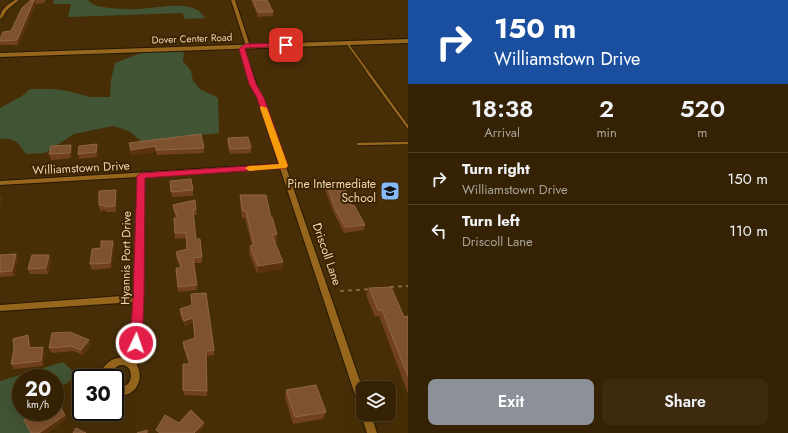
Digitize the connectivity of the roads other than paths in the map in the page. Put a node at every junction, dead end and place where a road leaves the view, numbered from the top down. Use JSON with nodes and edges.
{"nodes":[{"id":1,"x":17,"y":0,"type":"edge"},
{"id":2,"x":233,"y":0,"type":"edge"},
{"id":3,"x":0,"y":18,"type":"edge"},
{"id":4,"x":408,"y":41,"type":"edge"},
{"id":5,"x":347,"y":43,"type":"junction"},
{"id":6,"x":245,"y":46,"type":"junction"},
{"id":7,"x":0,"y":55,"type":"edge"},
{"id":8,"x":408,"y":127,"type":"edge"},
{"id":9,"x":408,"y":143,"type":"edge"},
{"id":10,"x":358,"y":144,"type":"dead end"},
{"id":11,"x":284,"y":166,"type":"junction"},
{"id":12,"x":141,"y":176,"type":"junction"},
{"id":13,"x":0,"y":183,"type":"edge"},
{"id":14,"x":139,"y":298,"type":"junction"},
{"id":15,"x":0,"y":308,"type":"edge"},
{"id":16,"x":132,"y":365,"type":"junction"},
{"id":17,"x":109,"y":369,"type":"edge"},
{"id":18,"x":356,"y":383,"type":"edge"},
{"id":19,"x":124,"y":390,"type":"edge"},
{"id":20,"x":368,"y":421,"type":"edge"},
{"id":21,"x":372,"y":433,"type":"edge"}],
"edges":[{"from":1,"to":3,"type":"street"},
{"from":2,"to":6,"type":"street"},
{"from":4,"to":5,"type":"street","name":"Dover Center Road"},
{"from":5,"to":6,"type":"street","name":"Dover Center Road"},
{"from":5,"to":8,"type":"lane"},
{"from":6,"to":7,"type":"street","name":"Dover Center Road"},
{"from":6,"to":11,"type":"street","name":"Driscoll Lane"},
{"from":9,"to":10,"type":"lane"},
{"from":11,"to":12,"type":"street","name":"Williamstown Drive"},
{"from":11,"to":18,"type":"street","name":"Driscoll Lane"},
{"from":12,"to":13,"type":"street","name":"Williamstown Drive"},
{"from":12,"to":14,"type":"street","name":"Hyannis Port Drive"},
{"from":14,"to":15,"type":"street"},
{"from":14,"to":16,"type":"street","name":"Hyannis Port Drive"},
{"from":16,"to":17,"type":"street"},
{"from":16,"to":19,"type":"street","name":"Hyannis Port Drive"},
{"from":20,"to":21,"type":"street"}]}
